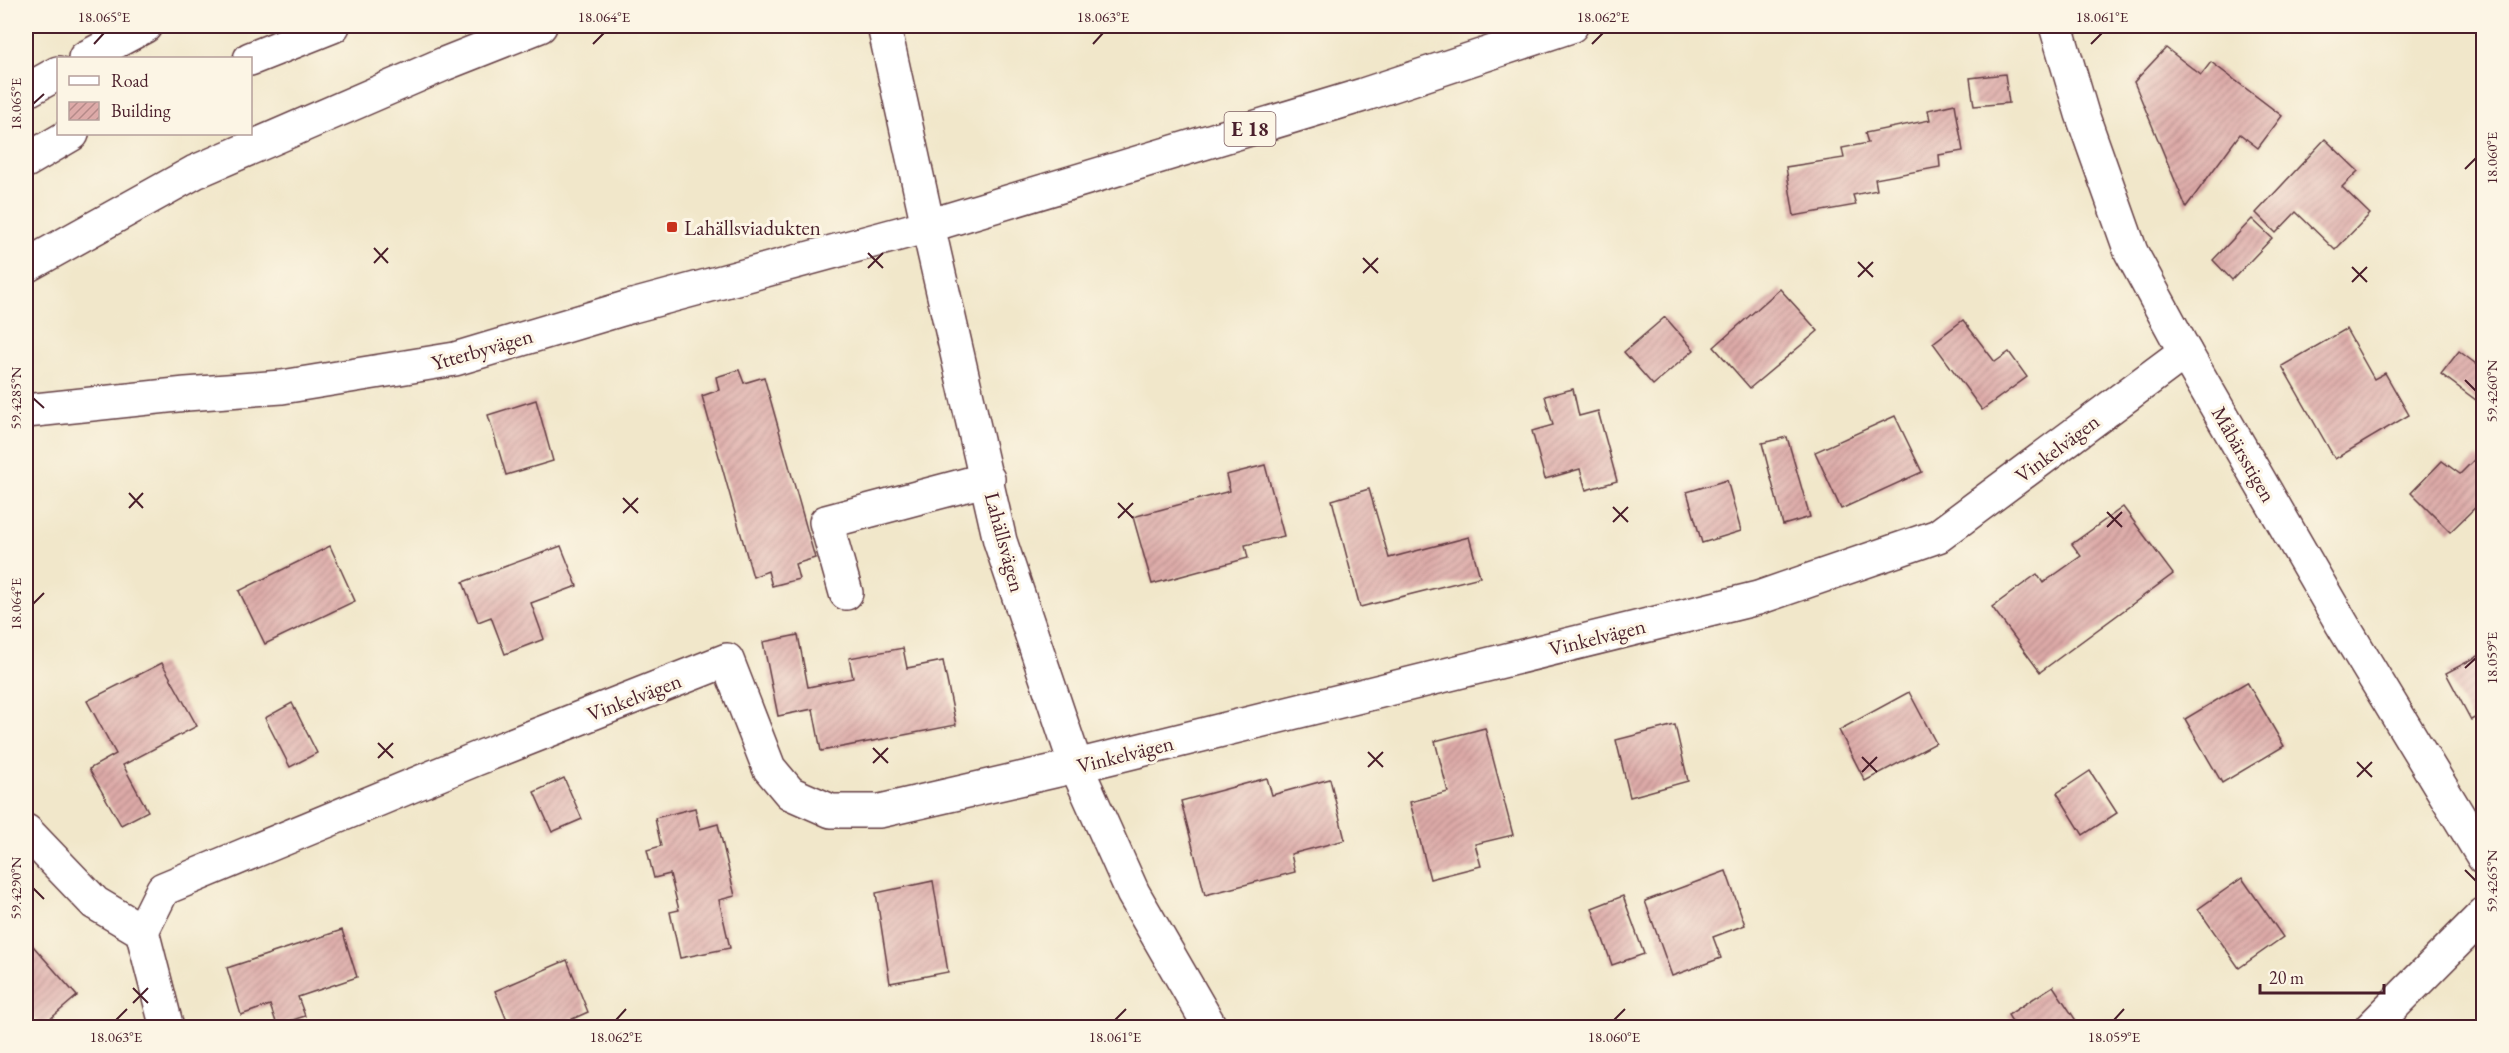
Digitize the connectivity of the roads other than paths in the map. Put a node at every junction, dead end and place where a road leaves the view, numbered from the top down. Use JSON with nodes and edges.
{"nodes":[{"id":1,"x":145,"y":26,"type":"edge"},
{"id":2,"x":333,"y":26,"type":"edge"},
{"id":3,"x":540,"y":26,"type":"edge"},
{"id":4,"x":884,"y":26,"type":"edge"},
{"id":5,"x":1571,"y":26,"type":"edge"},
{"id":6,"x":2056,"y":26,"type":"edge"},
{"id":7,"x":87,"y":57,"type":"edge"},
{"id":8,"x":252,"y":58,"type":"edge"},
{"id":9,"x":57,"y":74,"type":"edge"},
{"id":10,"x":26,"y":91,"type":"edge"},
{"id":11,"x":70,"y":135,"type":"edge"},
{"id":12,"x":26,"y":161,"type":"edge"},
{"id":13,"x":928,"y":226,"type":"junction"},
{"id":14,"x":26,"y":266,"type":"edge"},
{"id":15,"x":2185,"y":352,"type":"junction"},
{"id":16,"x":26,"y":411,"type":"edge"},
{"id":17,"x":988,"y":479,"type":"junction"},
{"id":18,"x":846,"y":593,"type":"dead end"},
{"id":19,"x":1076,"y":766,"type":"junction"},
{"id":20,"x":26,"y":831,"type":"edge"},
{"id":21,"x":2484,"y":858,"type":"edge"},
{"id":22,"x":2484,"y":914,"type":"edge"},
{"id":23,"x":142,"y":931,"type":"junction"},
{"id":24,"x":167,"y":1028,"type":"edge"},
{"id":25,"x":1211,"y":1028,"type":"edge"},
{"id":26,"x":2371,"y":1028,"type":"edge"}],
"edges":[{"from":1,"to":7,"type":"main road"},
{"from":2,"to":8,"type":"main road"},
{"from":3,"to":14,"type":"main road"},
{"from":4,"to":13,"type":"main road","name":"Lahällsvägen"},
{"from":5,"to":13,"type":"main road","number":"E 18"},
{"from":6,"to":15,"type":"main road","name":"Måbärsstigen"},
{"from":9,"to":10,"type":"main road"},
{"from":11,"to":12,"type":"main road"},
{"from":13,"to":16,"type":"main road","name":"Ytterbyvägen"},
{"from":13,"to":17,"type":"main road","name":"Lahällsvägen"},
{"from":15,"to":19,"type":"main road","name":"Vinkelvägen"},
{"from":15,"to":21,"type":"main road","name":"Måbärsstigen"},
{"from":17,"to":18,"type":"main road"},
{"from":17,"to":19,"type":"main road","name":"Lahällsvägen"},
{"from":19,"to":23,"type":"main road","name":"Vinkelvägen"},
{"from":19,"to":25,"type":"main road","name":"Lahällsvägen"},
{"from":20,"to":23,"type":"main road"},
{"from":22,"to":26,"type":"main road"},
{"from":23,"to":24,"type":"main road"}]}
